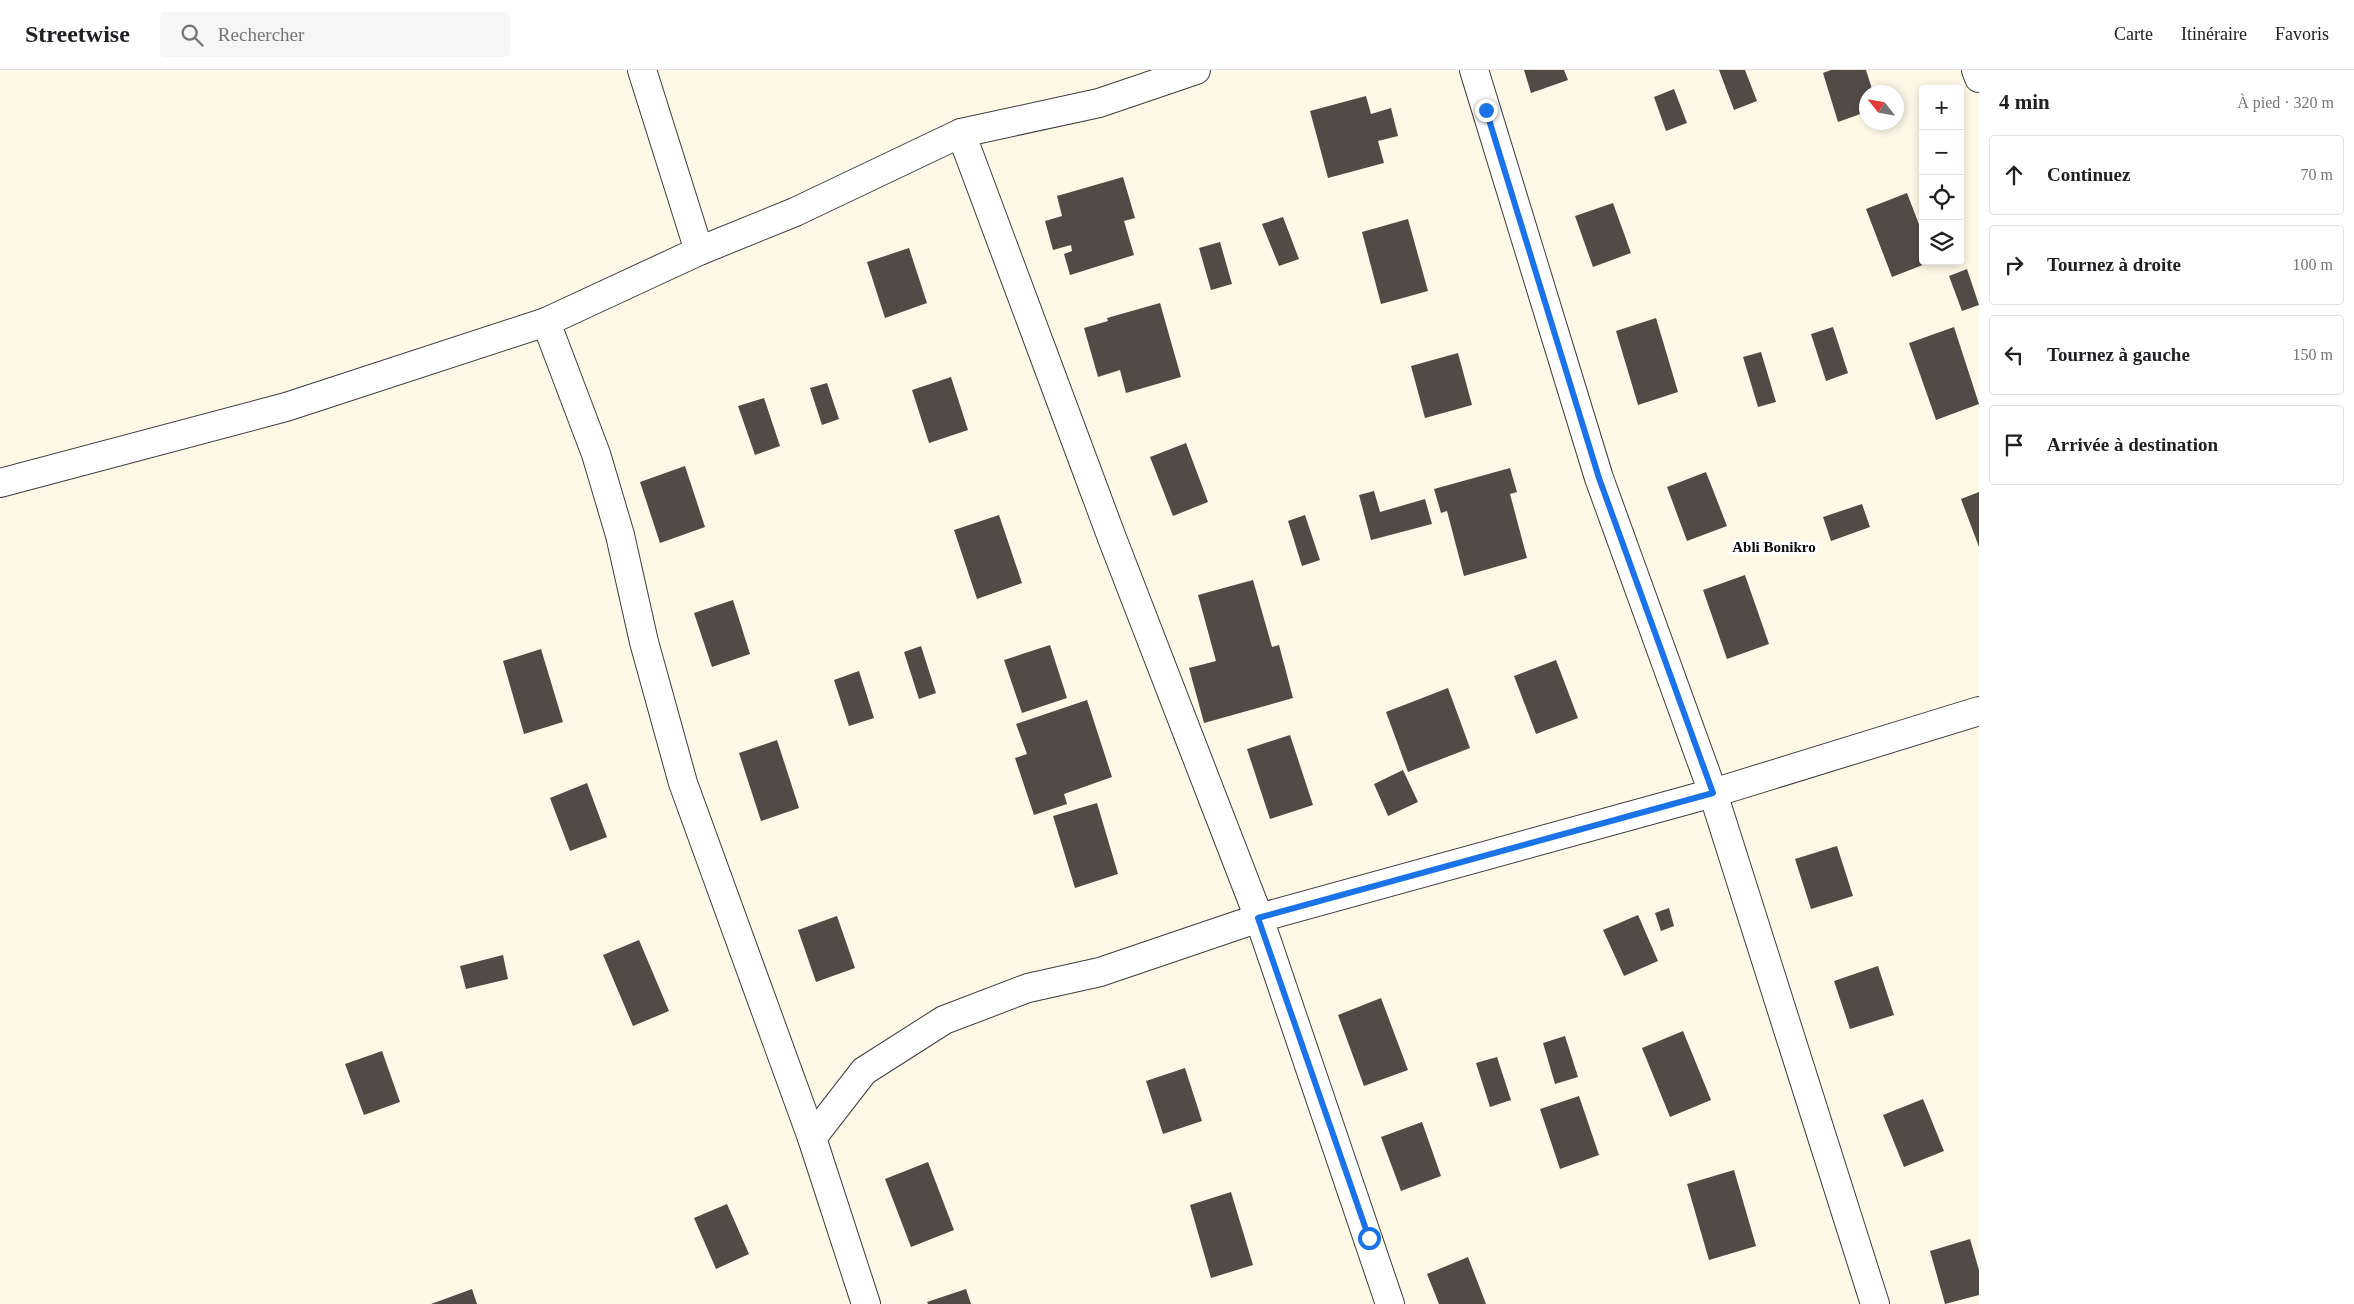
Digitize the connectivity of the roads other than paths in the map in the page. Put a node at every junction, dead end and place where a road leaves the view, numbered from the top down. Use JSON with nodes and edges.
{"nodes":[{"id":1,"x":642,"y":70,"type":"edge"},
{"id":2,"x":1196,"y":70,"type":"edge"},
{"id":3,"x":1474,"y":70,"type":"edge"},
{"id":4,"x":1976,"y":70,"type":"edge"},
{"id":5,"x":1979,"y":78,"type":"edge"},
{"id":6,"x":961,"y":133,"type":"junction"},
{"id":7,"x":699,"y":251,"type":"junction"},
{"id":8,"x":546,"y":322,"type":"junction"},
{"id":9,"x":0,"y":483,"type":"edge"},
{"id":10,"x":1979,"y":711,"type":"edge"},
{"id":11,"x":1713,"y":793,"type":"junction"},
{"id":12,"x":1258,"y":918,"type":"junction"},
{"id":13,"x":812,"y":1138,"type":"junction"},
{"id":14,"x":866,"y":1304,"type":"edge"},
{"id":15,"x":1390,"y":1304,"type":"edge"},
{"id":16,"x":1875,"y":1304,"type":"edge"}],
"edges":[{"from":1,"to":7,"type":"street"},
{"from":2,"to":6,"type":"street"},
{"from":3,"to":11,"type":"street"},
{"from":4,"to":5,"type":"street"},
{"from":6,"to":7,"type":"street"},
{"from":6,"to":12,"type":"street"},
{"from":7,"to":8,"type":"street"},
{"from":8,"to":9,"type":"street"},
{"from":8,"to":13,"type":"street"},
{"from":10,"to":11,"type":"street"},
{"from":11,"to":12,"type":"street"},
{"from":11,"to":16,"type":"street"},
{"from":12,"to":13,"type":"street"},
{"from":12,"to":15,"type":"street"},
{"from":13,"to":14,"type":"street"}]}
